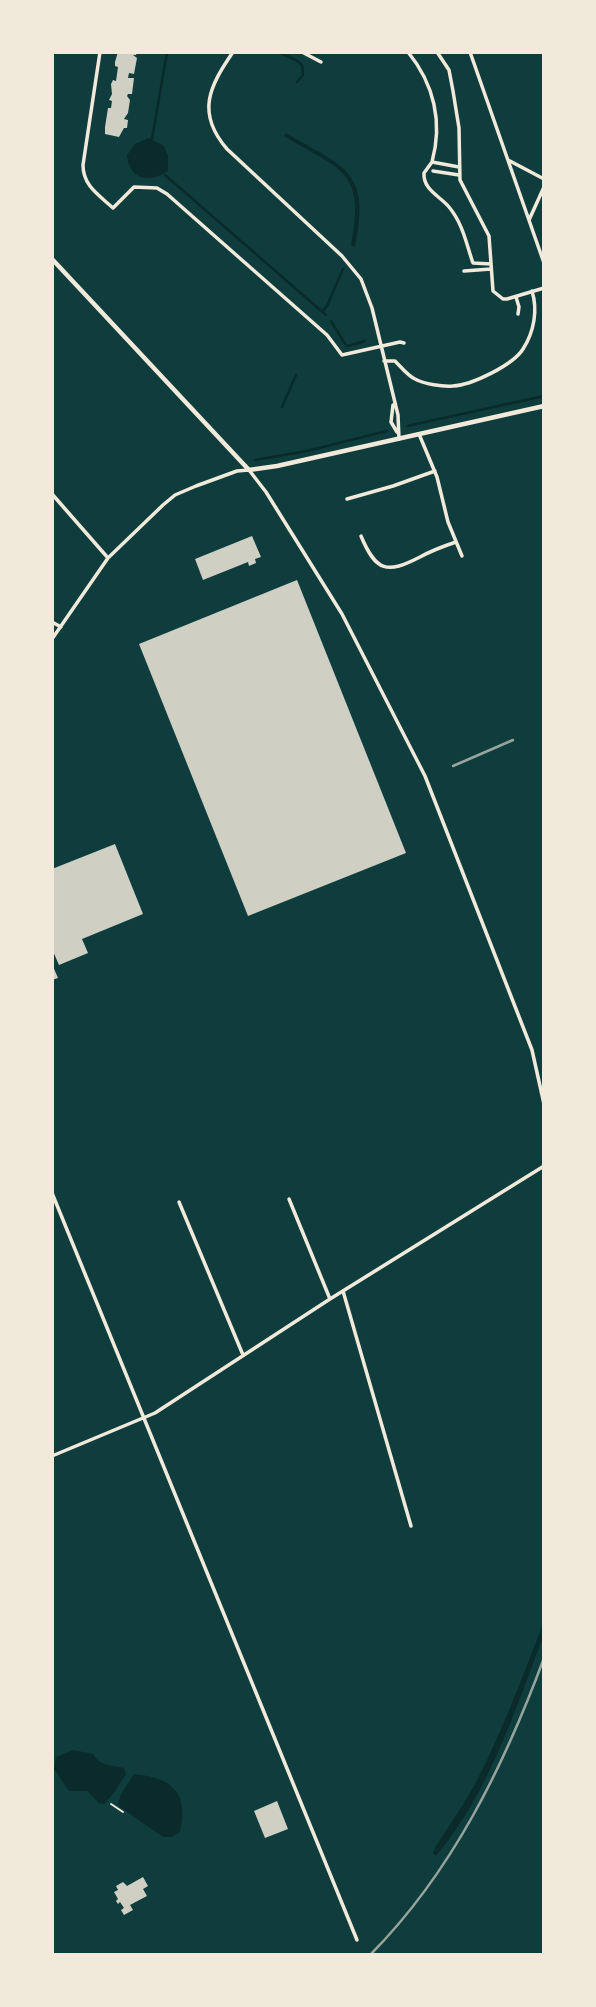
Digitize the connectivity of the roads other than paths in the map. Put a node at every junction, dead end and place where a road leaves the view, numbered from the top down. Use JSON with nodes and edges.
{"nodes":[{"id":1,"x":100,"y":52,"type":"edge"},
{"id":2,"x":233,"y":52,"type":"edge"},
{"id":3,"x":302,"y":52,"type":"edge"},
{"id":4,"x":408,"y":52,"type":"edge"},
{"id":5,"x":437,"y":52,"type":"edge"},
{"id":6,"x":470,"y":52,"type":"edge"},
{"id":7,"x":314,"y":55,"type":"edge"},
{"id":8,"x":321,"y":62,"type":"dead end"},
{"id":9,"x":508,"y":160,"type":"junction"},
{"id":10,"x":432,"y":162,"type":"junction"},
{"id":11,"x":459,"y":167,"type":"junction"},
{"id":12,"x":433,"y":171,"type":"dead end"},
{"id":13,"x":459,"y":175,"type":"junction"},
{"id":14,"x":544,"y":180,"type":"edge"},
{"id":15,"x":544,"y":187,"type":"edge"},
{"id":16,"x":529,"y":220,"type":"junction"},
{"id":17,"x":52,"y":259,"type":"edge"},
{"id":18,"x":544,"y":263,"type":"edge"},
{"id":19,"x":491,"y":266,"type":"junction"},
{"id":20,"x":464,"y":271,"type":"dead end"},
{"id":21,"x":544,"y":288,"type":"edge"},
{"id":22,"x":532,"y":291,"type":"junction"},
{"id":23,"x":516,"y":297,"type":"junction"},
{"id":24,"x":518,"y":314,"type":"dead end"},
{"id":25,"x":404,"y":343,"type":"dead end"},
{"id":26,"x":381,"y":346,"type":"junction"},
{"id":27,"x":384,"y":361,"type":"junction"},
{"id":28,"x":544,"y":406,"type":"edge"},
{"id":29,"x":419,"y":434,"type":"junction"},
{"id":30,"x":399,"y":439,"type":"junction"},
{"id":31,"x":249,"y":470,"type":"junction"},
{"id":32,"x":435,"y":471,"type":"junction"},
{"id":33,"x":52,"y":494,"type":"edge"},
{"id":34,"x":347,"y":499,"type":"dead end"},
{"id":35,"x":361,"y":536,"type":"dead end"},
{"id":36,"x":456,"y":541,"type":"junction"},
{"id":37,"x":462,"y":556,"type":"dead end"},
{"id":38,"x":108,"y":558,"type":"junction"},
{"id":39,"x":52,"y":622,"type":"edge"},
{"id":40,"x":61,"y":627,"type":"junction"},
{"id":41,"x":52,"y":639,"type":"edge"},
{"id":42,"x":544,"y":1104,"type":"edge"},
{"id":43,"x":544,"y":1166,"type":"edge"},
{"id":44,"x":52,"y":1193,"type":"edge"},
{"id":45,"x":289,"y":1199,"type":"dead end"},
{"id":46,"x":179,"y":1202,"type":"dead end"},
{"id":47,"x":343,"y":1291,"type":"junction"},
{"id":48,"x":330,"y":1299,"type":"junction"},
{"id":49,"x":243,"y":1355,"type":"junction"},
{"id":50,"x":144,"y":1419,"type":"junction"},
{"id":51,"x":52,"y":1456,"type":"edge"},
{"id":52,"x":411,"y":1525,"type":"dead end"},
{"id":53,"x":357,"y":1940,"type":"dead end"}],
"edges":[{"from":1,"to":26,"type":"street"},
{"from":2,"to":26,"type":"street"},
{"from":3,"to":7,"type":"street"},
{"from":4,"to":10,"type":"street"},
{"from":5,"to":11,"type":"street"},
{"from":6,"to":9,"type":"street"},
{"from":7,"to":8,"type":"street"},
{"from":9,"to":14,"type":"street"},
{"from":9,"to":16,"type":"street"},
{"from":10,"to":11,"type":"street"},
{"from":10,"to":19,"type":"street"},
{"from":11,"to":13,"type":"street"},
{"from":12,"to":13,"type":"street"},
{"from":13,"to":19,"type":"street"},
{"from":15,"to":16,"type":"street"},
{"from":16,"to":18,"type":"street"},
{"from":17,"to":31,"type":"street"},
{"from":19,"to":20,"type":"street"},
{"from":19,"to":23,"type":"street"},
{"from":21,"to":22,"type":"street"},
{"from":22,"to":23,"type":"street"},
{"from":22,"to":27,"type":"street"},
{"from":23,"to":24,"type":"street"},
{"from":25,"to":26,"type":"street"},
{"from":26,"to":27,"type":"street"},
{"from":27,"to":30,"type":"street"},
{"from":28,"to":29,"type":"street"},
{"from":29,"to":30,"type":"street"},
{"from":29,"to":32,"type":"street"},
{"from":30,"to":31,"type":"street"},
{"from":31,"to":38,"type":"street"},
{"from":31,"to":42,"type":"street"},
{"from":32,"to":34,"type":"street"},
{"from":32,"to":36,"type":"street"},
{"from":33,"to":38,"type":"street"},
{"from":35,"to":36,"type":"street"},
{"from":36,"to":37,"type":"street"},
{"from":38,"to":40,"type":"street"},
{"from":39,"to":40,"type":"street"},
{"from":40,"to":41,"type":"street"},
{"from":43,"to":47,"type":"street"},
{"from":44,"to":50,"type":"street"},
{"from":45,"to":48,"type":"street"},
{"from":46,"to":49,"type":"street"},
{"from":47,"to":48,"type":"street"},
{"from":47,"to":52,"type":"street"},
{"from":48,"to":49,"type":"street"},
{"from":49,"to":50,"type":"street"},
{"from":50,"to":51,"type":"street"},
{"from":50,"to":53,"type":"street"}]}
